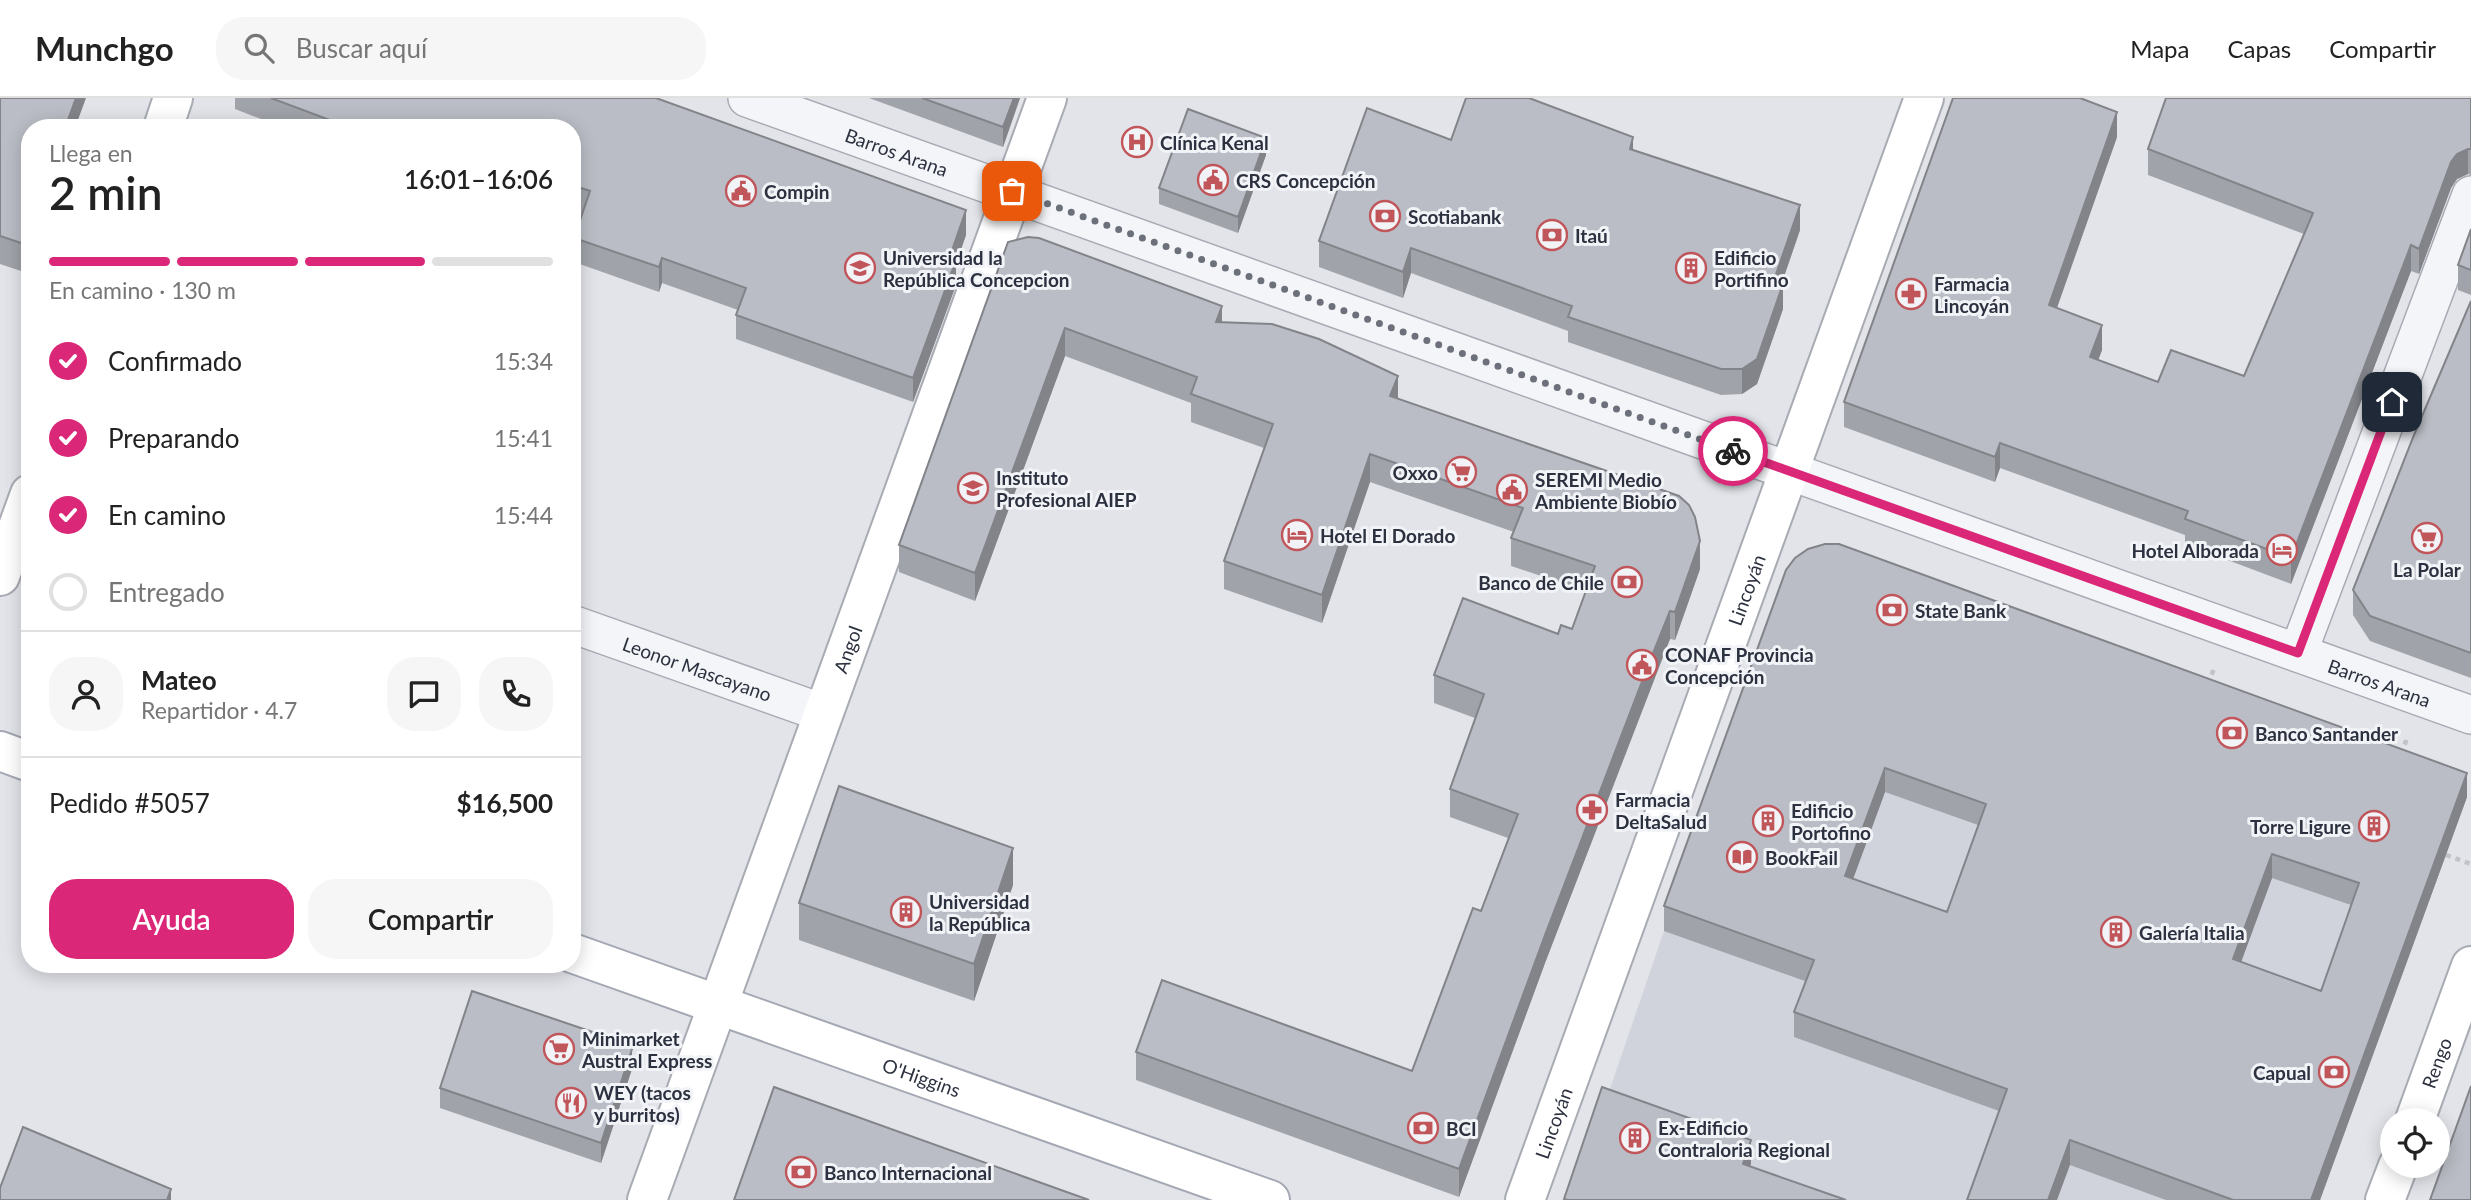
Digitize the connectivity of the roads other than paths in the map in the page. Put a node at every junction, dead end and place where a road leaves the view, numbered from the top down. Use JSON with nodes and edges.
{"nodes":[{"id":1,"x":173,"y":98,"type":"edge"},
{"id":2,"x":747,"y":98,"type":"edge"},
{"id":3,"x":1047,"y":98,"type":"edge"},
{"id":4,"x":1924,"y":98,"type":"edge"},
{"id":5,"x":166,"y":119,"type":"edge"},
{"id":6,"x":1012,"y":191,"type":"junction"},
{"id":7,"x":2471,"y":195,"type":"edge"},
{"id":8,"x":1790,"y":471,"type":"junction"},
{"id":9,"x":21,"y":519,"type":"edge"},
{"id":10,"x":0,"y":576,"type":"edge"},
{"id":11,"x":581,"y":627,"type":"edge"},
{"id":12,"x":2298,"y":653,"type":"junction"},
{"id":13,"x":823,"y":713,"type":"junction"},
{"id":14,"x":2471,"y":715,"type":"edge"},
{"id":15,"x":0,"y":751,"type":"edge"},
{"id":16,"x":21,"y":759,"type":"edge"},
{"id":17,"x":581,"y":956,"type":"edge"},
{"id":18,"x":2471,"y":966,"type":"edge"},
{"id":19,"x":719,"y":1004,"type":"junction"},
{"id":20,"x":2419,"y":1108,"type":"edge"},
{"id":21,"x":2393,"y":1178,"type":"edge"},
{"id":22,"x":647,"y":1200,"type":"edge"},
{"id":23,"x":1270,"y":1200,"type":"edge"},
{"id":24,"x":1525,"y":1200,"type":"edge"},
{"id":25,"x":2385,"y":1200,"type":"edge"}],
"edges":[{"from":1,"to":5,"type":"street"},
{"from":2,"to":6,"type":"street","name":"Barros Arana"},
{"from":3,"to":6,"type":"street","name":"Angol"},
{"from":4,"to":8,"type":"street","name":"Lincoyán"},
{"from":6,"to":8,"type":"street","name":"Barros Arana"},
{"from":6,"to":13,"type":"street","name":"Angol"},
{"from":7,"to":12,"type":"street"},
{"from":8,"to":12,"type":"street","name":"Barros Arana"},
{"from":8,"to":24,"type":"street","name":"Lincoyán"},
{"from":9,"to":10,"type":"street"},
{"from":11,"to":13,"type":"street","name":"Leonor Mascayano"},
{"from":12,"to":14,"type":"street","name":"Barros Arana"},
{"from":13,"to":19,"type":"street","name":"Angol"},
{"from":15,"to":16,"type":"street"},
{"from":17,"to":19,"type":"street","name":"O'Higgins"},
{"from":18,"to":20,"type":"street","name":"Rengo"},
{"from":19,"to":22,"type":"street","name":"Angol"},
{"from":19,"to":23,"type":"street","name":"O'Higgins"},
{"from":21,"to":25,"type":"street"}]}
